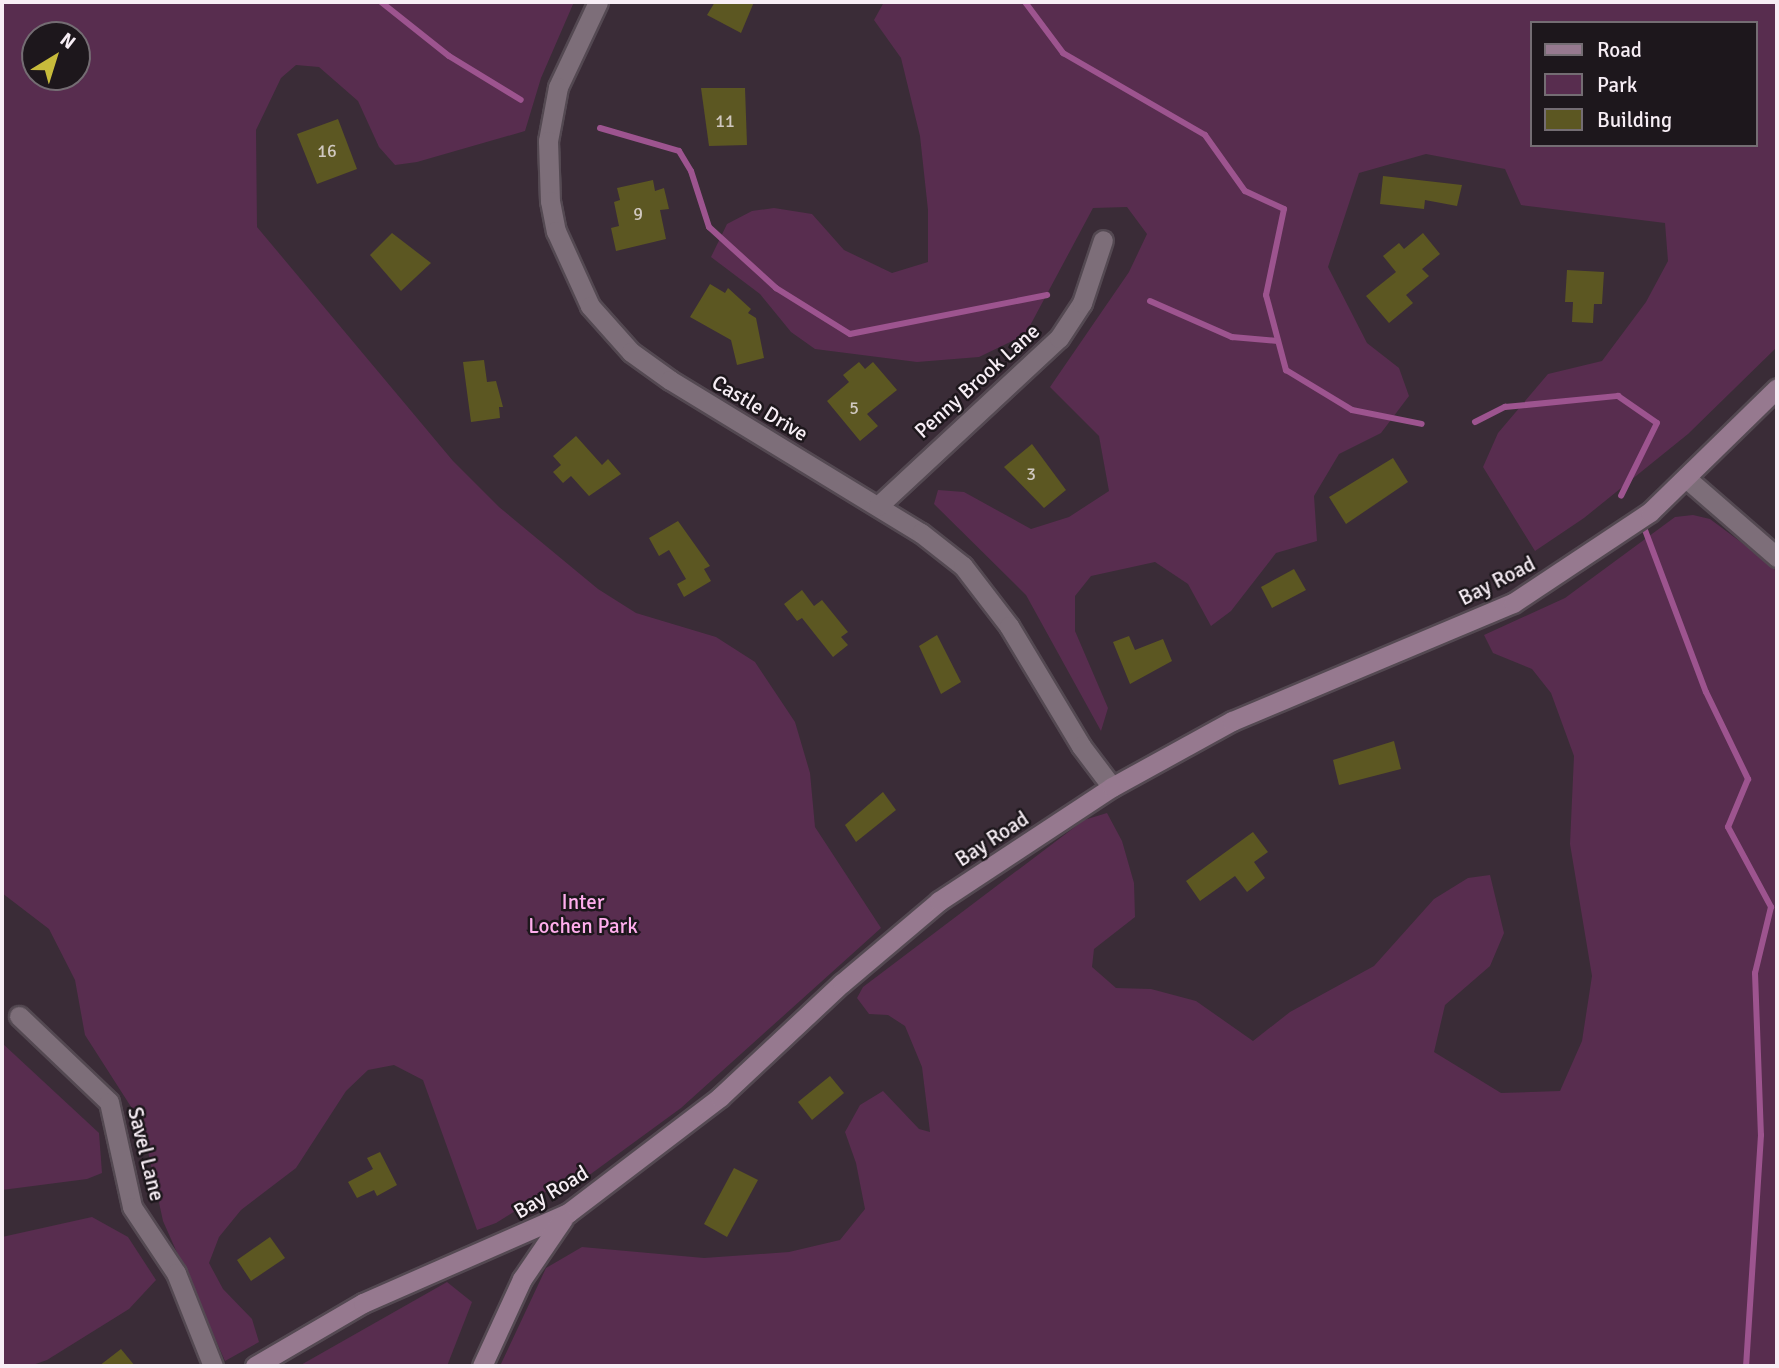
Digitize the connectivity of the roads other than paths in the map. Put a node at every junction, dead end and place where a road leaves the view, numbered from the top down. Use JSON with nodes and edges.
{"nodes":[{"id":1,"x":598,"y":2,"type":"edge"},
{"id":2,"x":1103,"y":240,"type":"dead end"},
{"id":3,"x":1777,"y":388,"type":"edge"},
{"id":4,"x":1686,"y":478,"type":"junction"},
{"id":5,"x":878,"y":506,"type":"junction"},
{"id":6,"x":1777,"y":557,"type":"edge"},
{"id":7,"x":1112,"y":787,"type":"junction"},
{"id":8,"x":19,"y":1016,"type":"dead end"},
{"id":9,"x":568,"y":1213,"type":"junction"},
{"id":10,"x":213,"y":1366,"type":"edge"},
{"id":11,"x":255,"y":1366,"type":"edge"},
{"id":12,"x":482,"y":1366,"type":"edge"}],
"edges":[{"from":1,"to":5,"type":"street","name":"Castle Drive"},
{"from":2,"to":5,"type":"street","name":"Penny Brook Lane"},
{"from":3,"to":4,"type":"main road","name":"Bay Road"},
{"from":4,"to":6,"type":"street"},
{"from":4,"to":7,"type":"main road","name":"Bay Road"},
{"from":5,"to":7,"type":"street","name":"Castle Drive"},
{"from":7,"to":9,"type":"main road","name":"Bay Road"},
{"from":8,"to":10,"type":"street","name":"Savel Lane"},
{"from":9,"to":11,"type":"main road","name":"Bay Road"},
{"from":9,"to":12,"type":"main road"}]}
